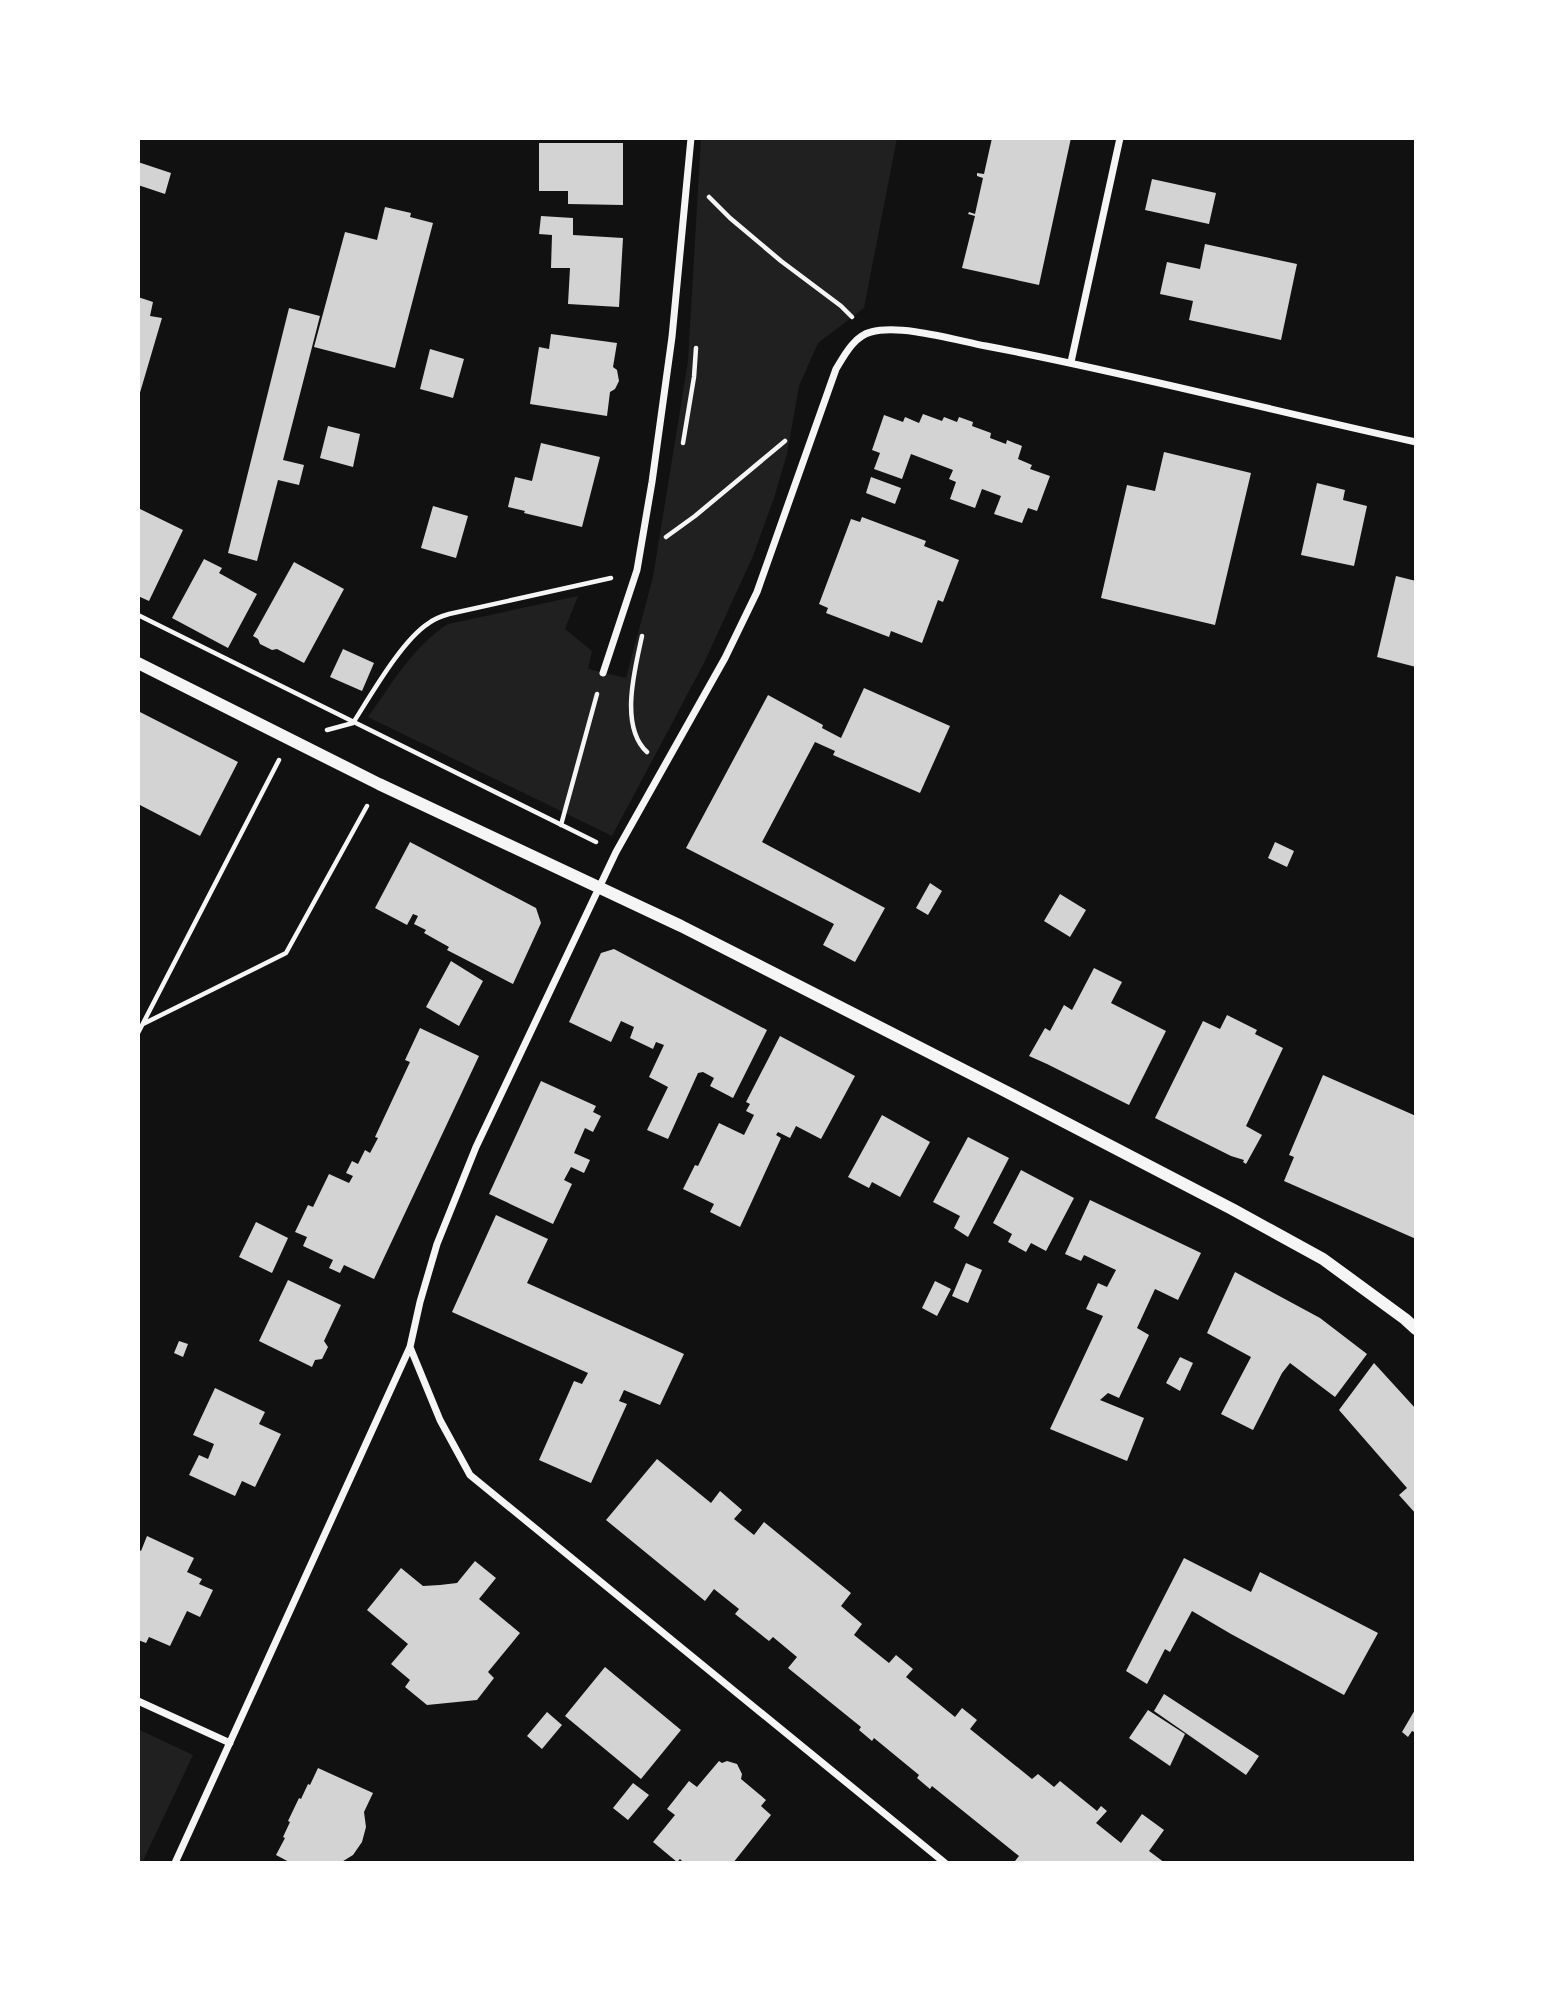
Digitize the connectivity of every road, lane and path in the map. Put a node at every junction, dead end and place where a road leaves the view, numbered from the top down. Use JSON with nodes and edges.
{"nodes":[{"id":1,"x":691,"y":138,"type":"edge"},
{"id":2,"x":1120,"y":138,"type":"edge"},
{"id":3,"x":710,"y":197,"type":"dead end"},
{"id":4,"x":867,"y":332,"type":"junction"},
{"id":5,"x":1071,"y":362,"type":"junction"},
{"id":6,"x":814,"y":434,"type":"junction"},
{"id":7,"x":1416,"y":442,"type":"edge"},
{"id":8,"x":637,"y":570,"type":"junction"},
{"id":9,"x":138,"y":615,"type":"edge"},
{"id":10,"x":643,"y":631,"type":"dead end"},
{"id":11,"x":138,"y":663,"type":"edge"},
{"id":12,"x":603,"y":673,"type":"joint"},
{"id":13,"x":354,"y":723,"type":"junction"},
{"id":14,"x":290,"y":740,"type":"junction"},
{"id":15,"x":663,"y":767,"type":"junction"},
{"id":16,"x":379,"y":784,"type":"junction"},
{"id":17,"x":561,"y":825,"type":"junction"},
{"id":18,"x":615,"y":852,"type":"junction"},
{"id":19,"x":599,"y":887,"type":"junction"},
{"id":20,"x":142,"y":1025,"type":"junction"},
{"id":21,"x":138,"y":1033,"type":"edge"},
{"id":22,"x":1416,"y":1329,"type":"edge"},
{"id":23,"x":410,"y":1347,"type":"junction"},
{"id":24,"x":138,"y":1701,"type":"edge"},
{"id":25,"x":230,"y":1742,"type":"junction"},
{"id":26,"x":175,"y":1863,"type":"edge"},
{"id":27,"x":945,"y":1863,"type":"edge"}],
"edges":[{"from":1,"to":8,"type":"street"},
{"from":2,"to":5,"type":"street"},
{"from":3,"to":4,"type":"path"},
{"from":4,"to":5,"type":"street"},
{"from":4,"to":6,"type":"street"},
{"from":5,"to":7,"type":"street"},
{"from":6,"to":8,"type":"path"},
{"from":6,"to":15,"type":"street"},
{"from":8,"to":12,"type":"street"},
{"from":8,"to":13,"type":"path"},
{"from":9,"to":13,"type":"path"},
{"from":10,"to":15,"type":"path"},
{"from":11,"to":14,"type":"street"},
{"from":12,"to":17,"type":"path"},
{"from":13,"to":14,"type":"path"},
{"from":13,"to":17,"type":"path"},
{"from":14,"to":16,"type":"street"},
{"from":14,"to":20,"type":"path"},
{"from":15,"to":18,"type":"street"},
{"from":16,"to":19,"type":"street"},
{"from":16,"to":20,"type":"path"},
{"from":17,"to":18,"type":"path"},
{"from":18,"to":19,"type":"street"},
{"from":19,"to":22,"type":"street"},
{"from":19,"to":23,"type":"street"},
{"from":20,"to":21,"type":"path"},
{"from":23,"to":25,"type":"street"},
{"from":23,"to":27,"type":"street"},
{"from":24,"to":25,"type":"street"},
{"from":25,"to":26,"type":"street"}]}
